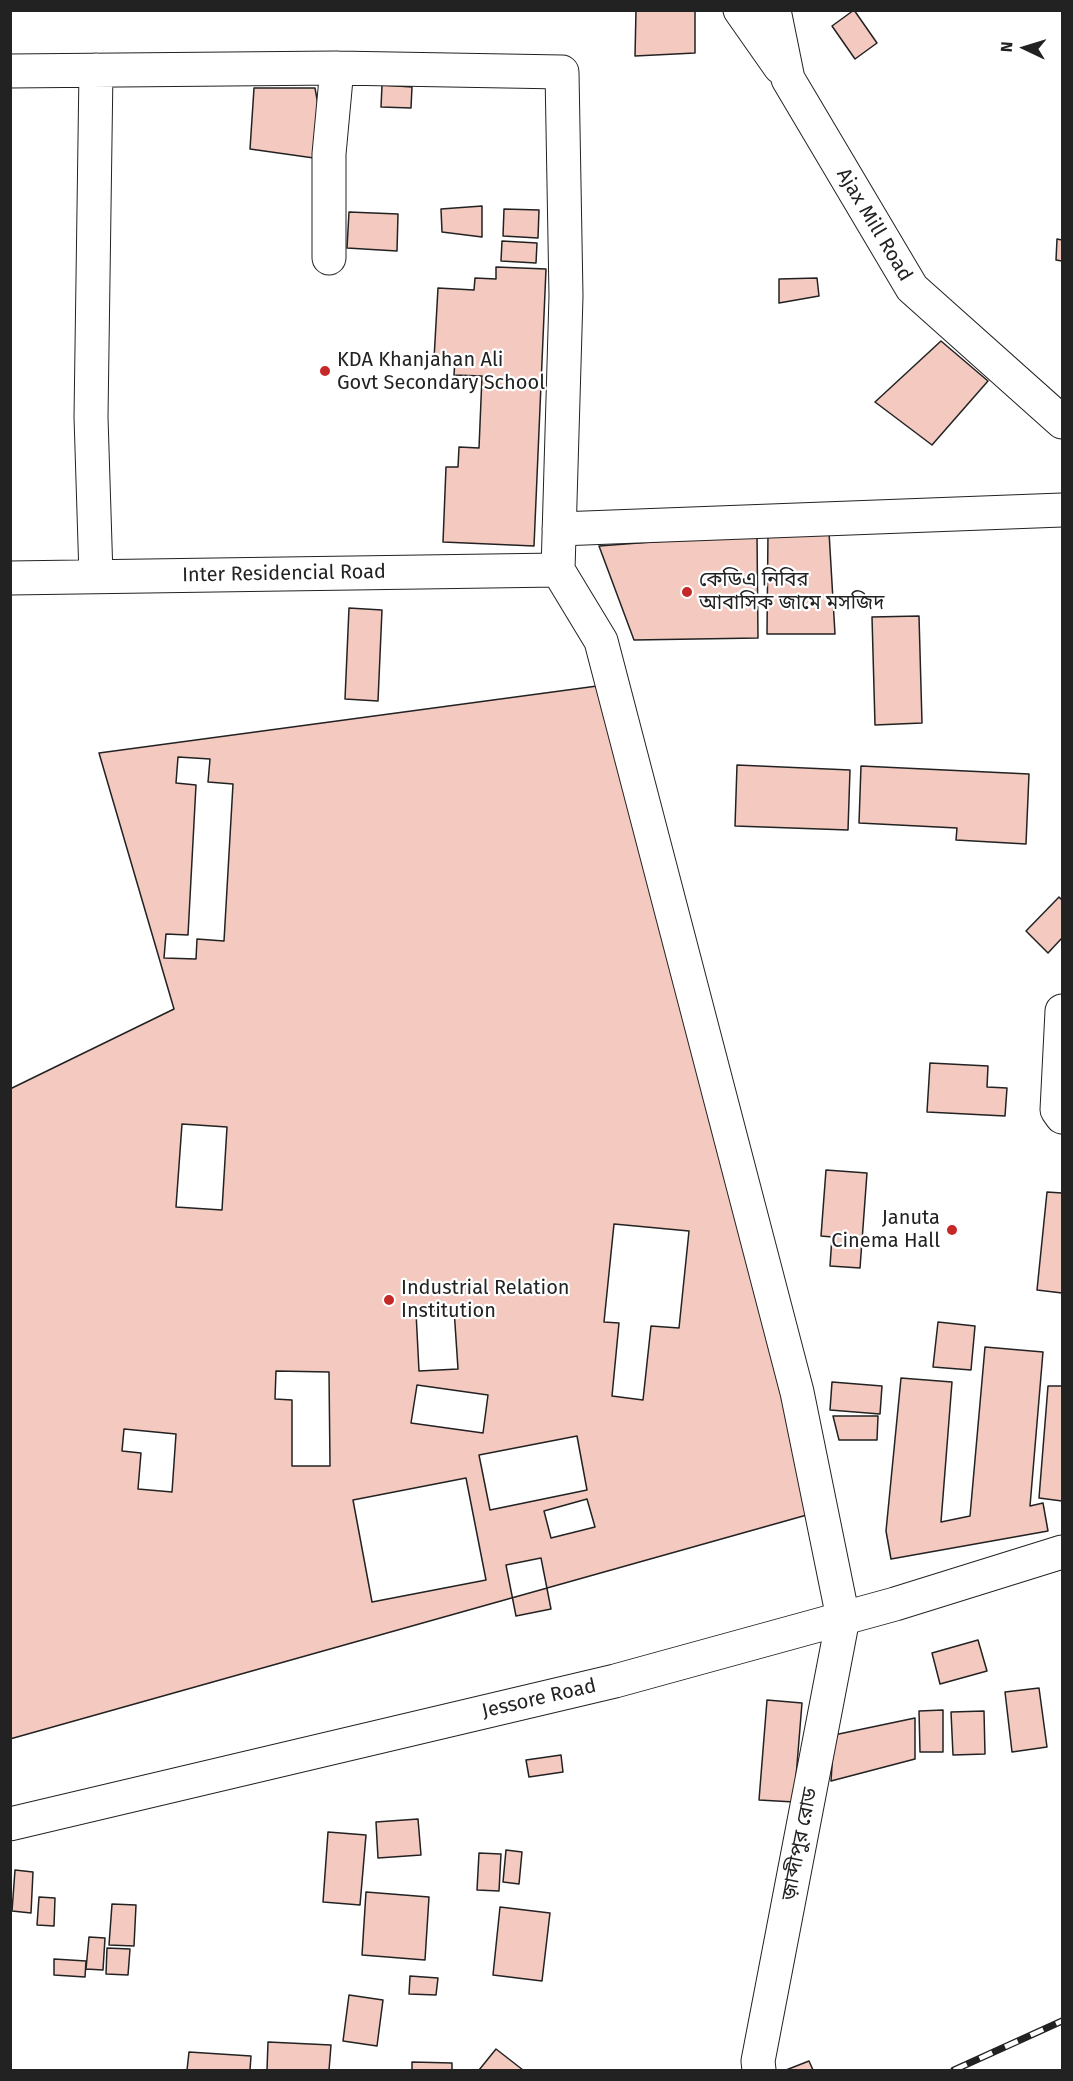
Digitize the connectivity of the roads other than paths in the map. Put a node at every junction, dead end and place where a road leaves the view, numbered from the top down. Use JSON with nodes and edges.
{"nodes":[{"id":1,"x":740,"y":10,"type":"edge"},
{"id":2,"x":774,"y":10,"type":"edge"},
{"id":3,"x":337,"y":68,"type":"junction"},
{"id":4,"x":96,"y":70,"type":"junction"},
{"id":5,"x":10,"y":71,"type":"edge"},
{"id":6,"x":788,"y":79,"type":"junction"},
{"id":7,"x":329,"y":258,"type":"dead end"},
{"id":8,"x":1062,"y":422,"type":"edge"},
{"id":9,"x":1062,"y":510,"type":"edge"},
{"id":10,"x":559,"y":529,"type":"junction"},
{"id":11,"x":558,"y":570,"type":"junction"},
{"id":12,"x":96,"y":576,"type":"junction"},
{"id":13,"x":10,"y":578,"type":"edge"},
{"id":14,"x":1062,"y":1011,"type":"edge"},
{"id":15,"x":1062,"y":1117,"type":"edge"},
{"id":16,"x":1062,"y":1552,"type":"edge"},
{"id":17,"x":843,"y":1618,"type":"junction"},
{"id":18,"x":10,"y":1824,"type":"edge"},
{"id":19,"x":759,"y":2070,"type":"edge"}],
"edges":[{"from":1,"to":6,"type":"main road"},
{"from":2,"to":6,"type":"main road","name":"Ajax Mill Road"},
{"from":3,"to":4,"type":"main road"},
{"from":3,"to":7,"type":"main road"},
{"from":3,"to":10,"type":"main road"},
{"from":4,"to":5,"type":"main road"},
{"from":4,"to":12,"type":"main road"},
{"from":6,"to":8,"type":"main road","name":"Ajax Mill Road"},
{"from":9,"to":10,"type":"main road"},
{"from":10,"to":11,"type":"main road"},
{"from":11,"to":12,"type":"main road","name":"Inter Residencial Road"},
{"from":11,"to":17,"type":"main road"},
{"from":12,"to":13,"type":"main road","name":"Inter Residencial Road"},
{"from":14,"to":15,"type":"main road"},
{"from":16,"to":17,"type":"main road","name":"Jessore Road"},
{"from":17,"to":18,"type":"main road","name":"Jessore Road"},
{"from":17,"to":19,"type":"main road","name":"জ়াব্দীপুর রোড"}]}
